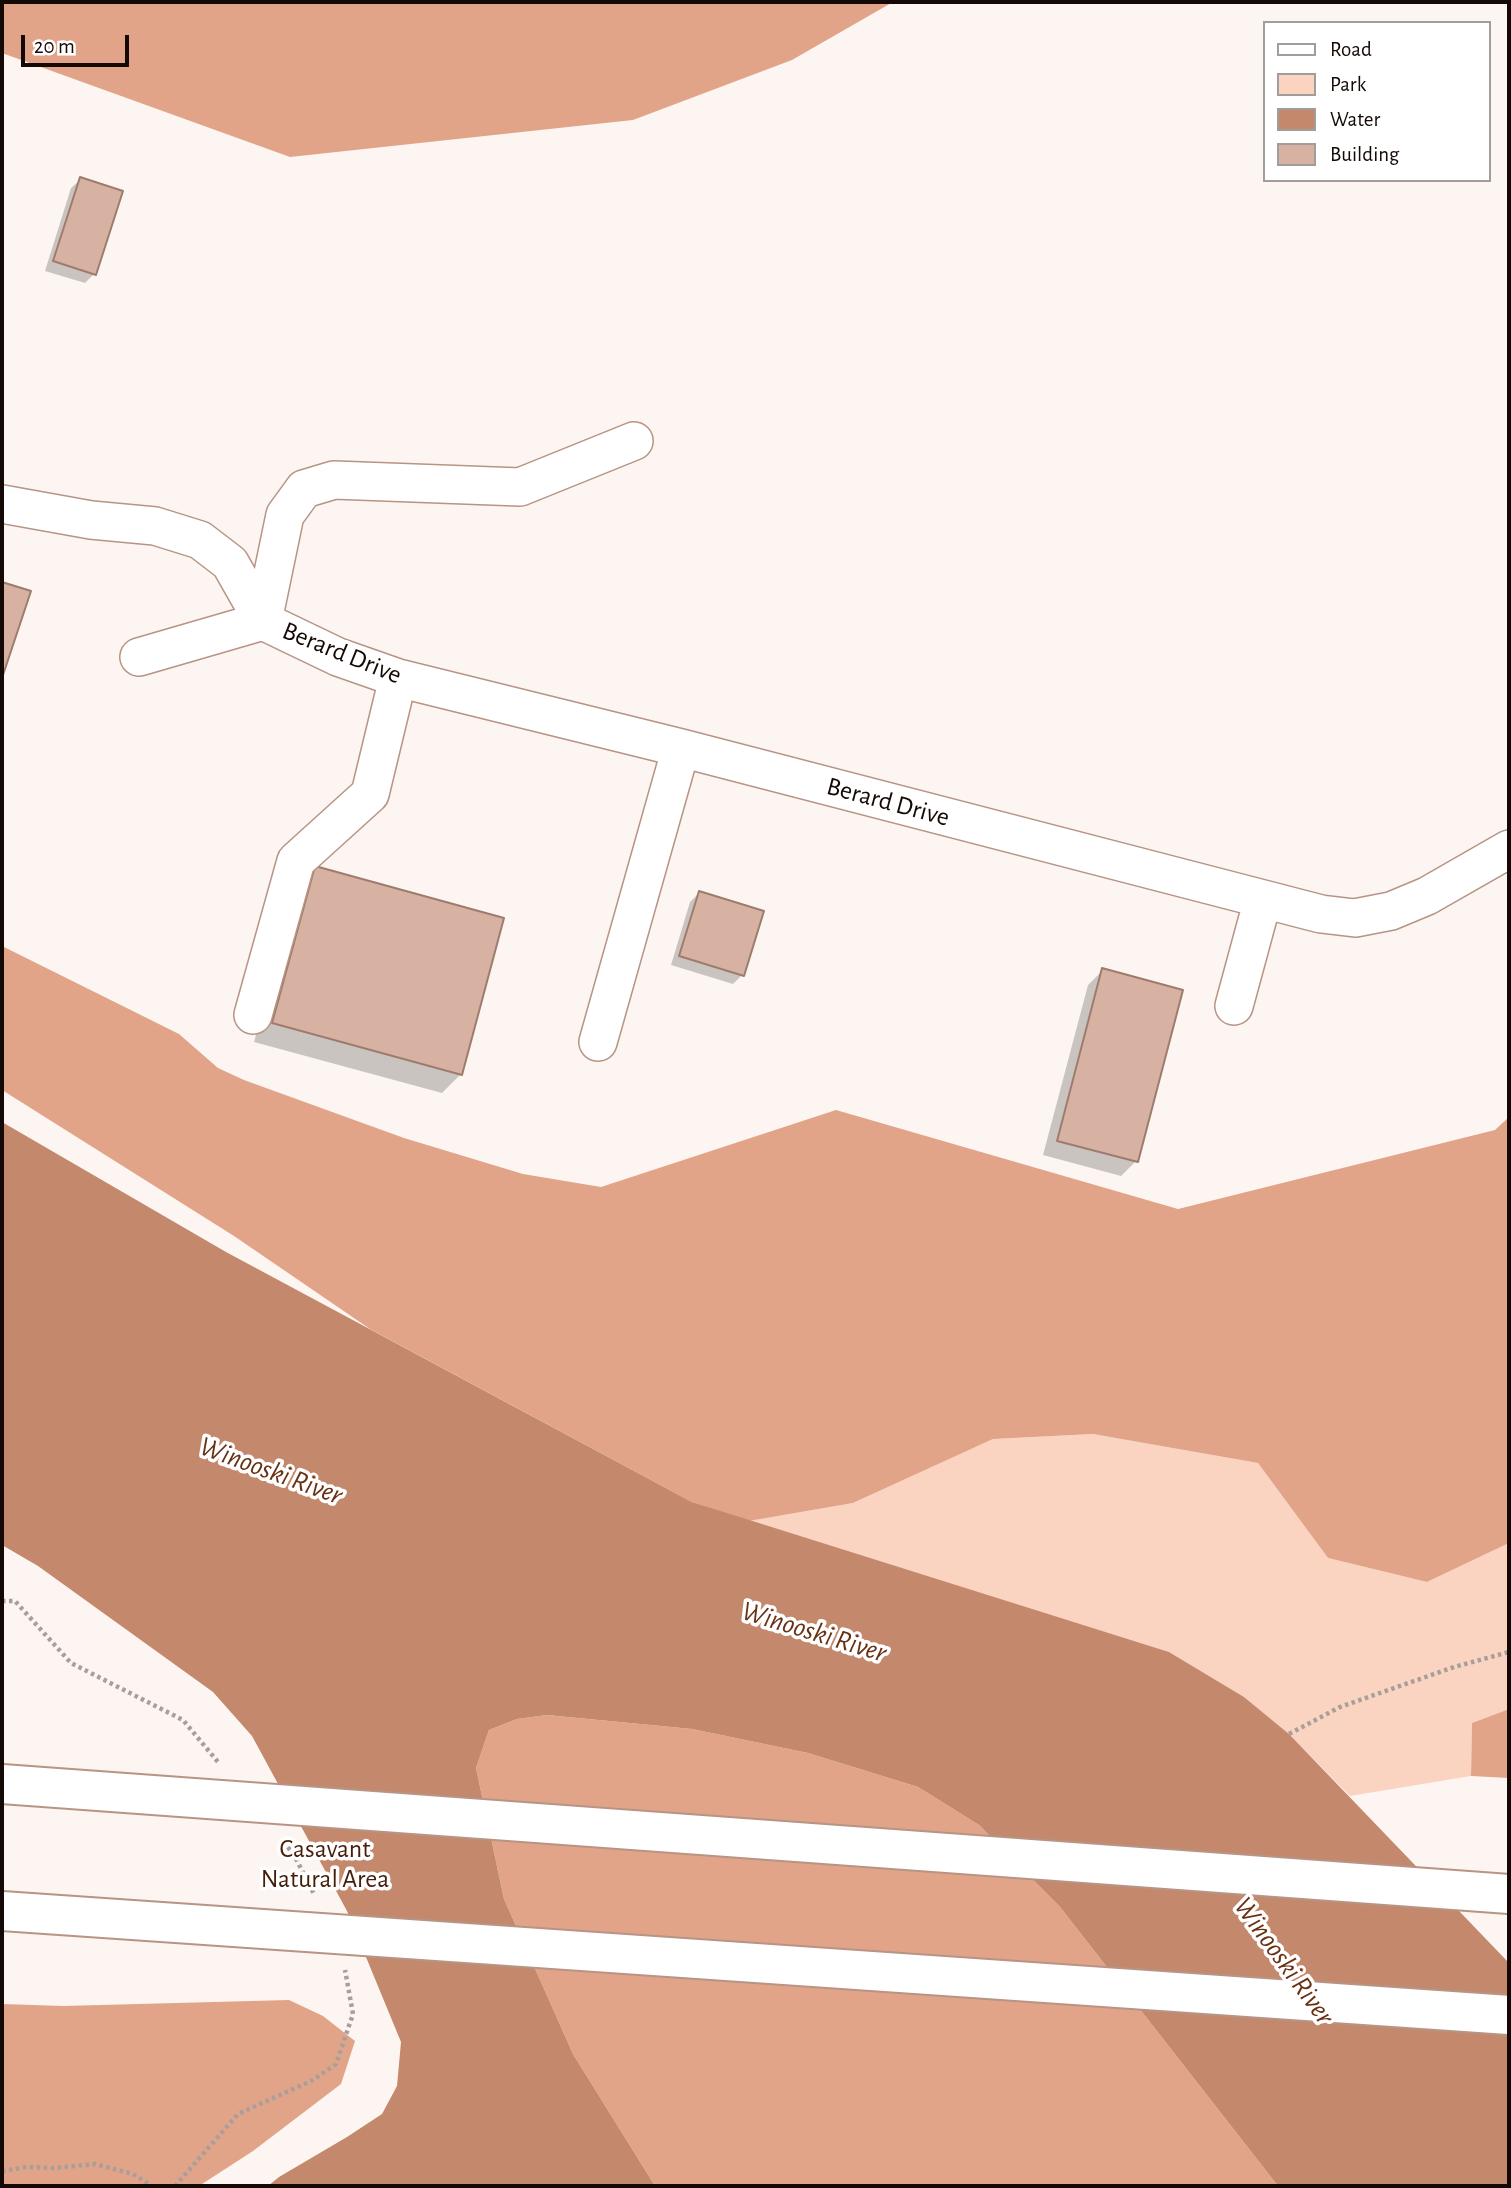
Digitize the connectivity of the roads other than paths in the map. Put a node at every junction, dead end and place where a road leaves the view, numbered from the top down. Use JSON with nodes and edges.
{"nodes":[{"id":1,"x":634,"y":440,"type":"dead end"},
{"id":2,"x":2,"y":504,"type":"edge"},
{"id":3,"x":263,"y":621,"type":"junction"},
{"id":4,"x":139,"y":657,"type":"dead end"},
{"id":5,"x":398,"y":678,"type":"junction"},
{"id":6,"x":681,"y":748,"type":"junction"},
{"id":7,"x":1509,"y":849,"type":"edge"},
{"id":8,"x":1264,"y":899,"type":"junction"},
{"id":9,"x":1234,"y":1006,"type":"dead end"},
{"id":10,"x":253,"y":1015,"type":"dead end"},
{"id":11,"x":597,"y":1042,"type":"dead end"},
{"id":12,"x":2,"y":1784,"type":"edge"},
{"id":13,"x":1509,"y":1894,"type":"edge"},
{"id":14,"x":2,"y":1910,"type":"edge"},
{"id":15,"x":1509,"y":2015,"type":"edge"}],
"edges":[{"from":1,"to":3,"type":"street"},
{"from":2,"to":3,"type":"street"},
{"from":3,"to":4,"type":"street"},
{"from":3,"to":5,"type":"street","name":"Berard Drive"},
{"from":5,"to":6,"type":"street","name":"Berard Drive"},
{"from":5,"to":10,"type":"street"},
{"from":6,"to":8,"type":"street","name":"Berard Drive"},
{"from":6,"to":11,"type":"street"},
{"from":7,"to":8,"type":"street","name":"Berard Drive"},
{"from":8,"to":9,"type":"street"},
{"from":12,"to":13,"type":"highway","bridge":true},
{"from":14,"to":15,"type":"highway","bridge":true}]}
